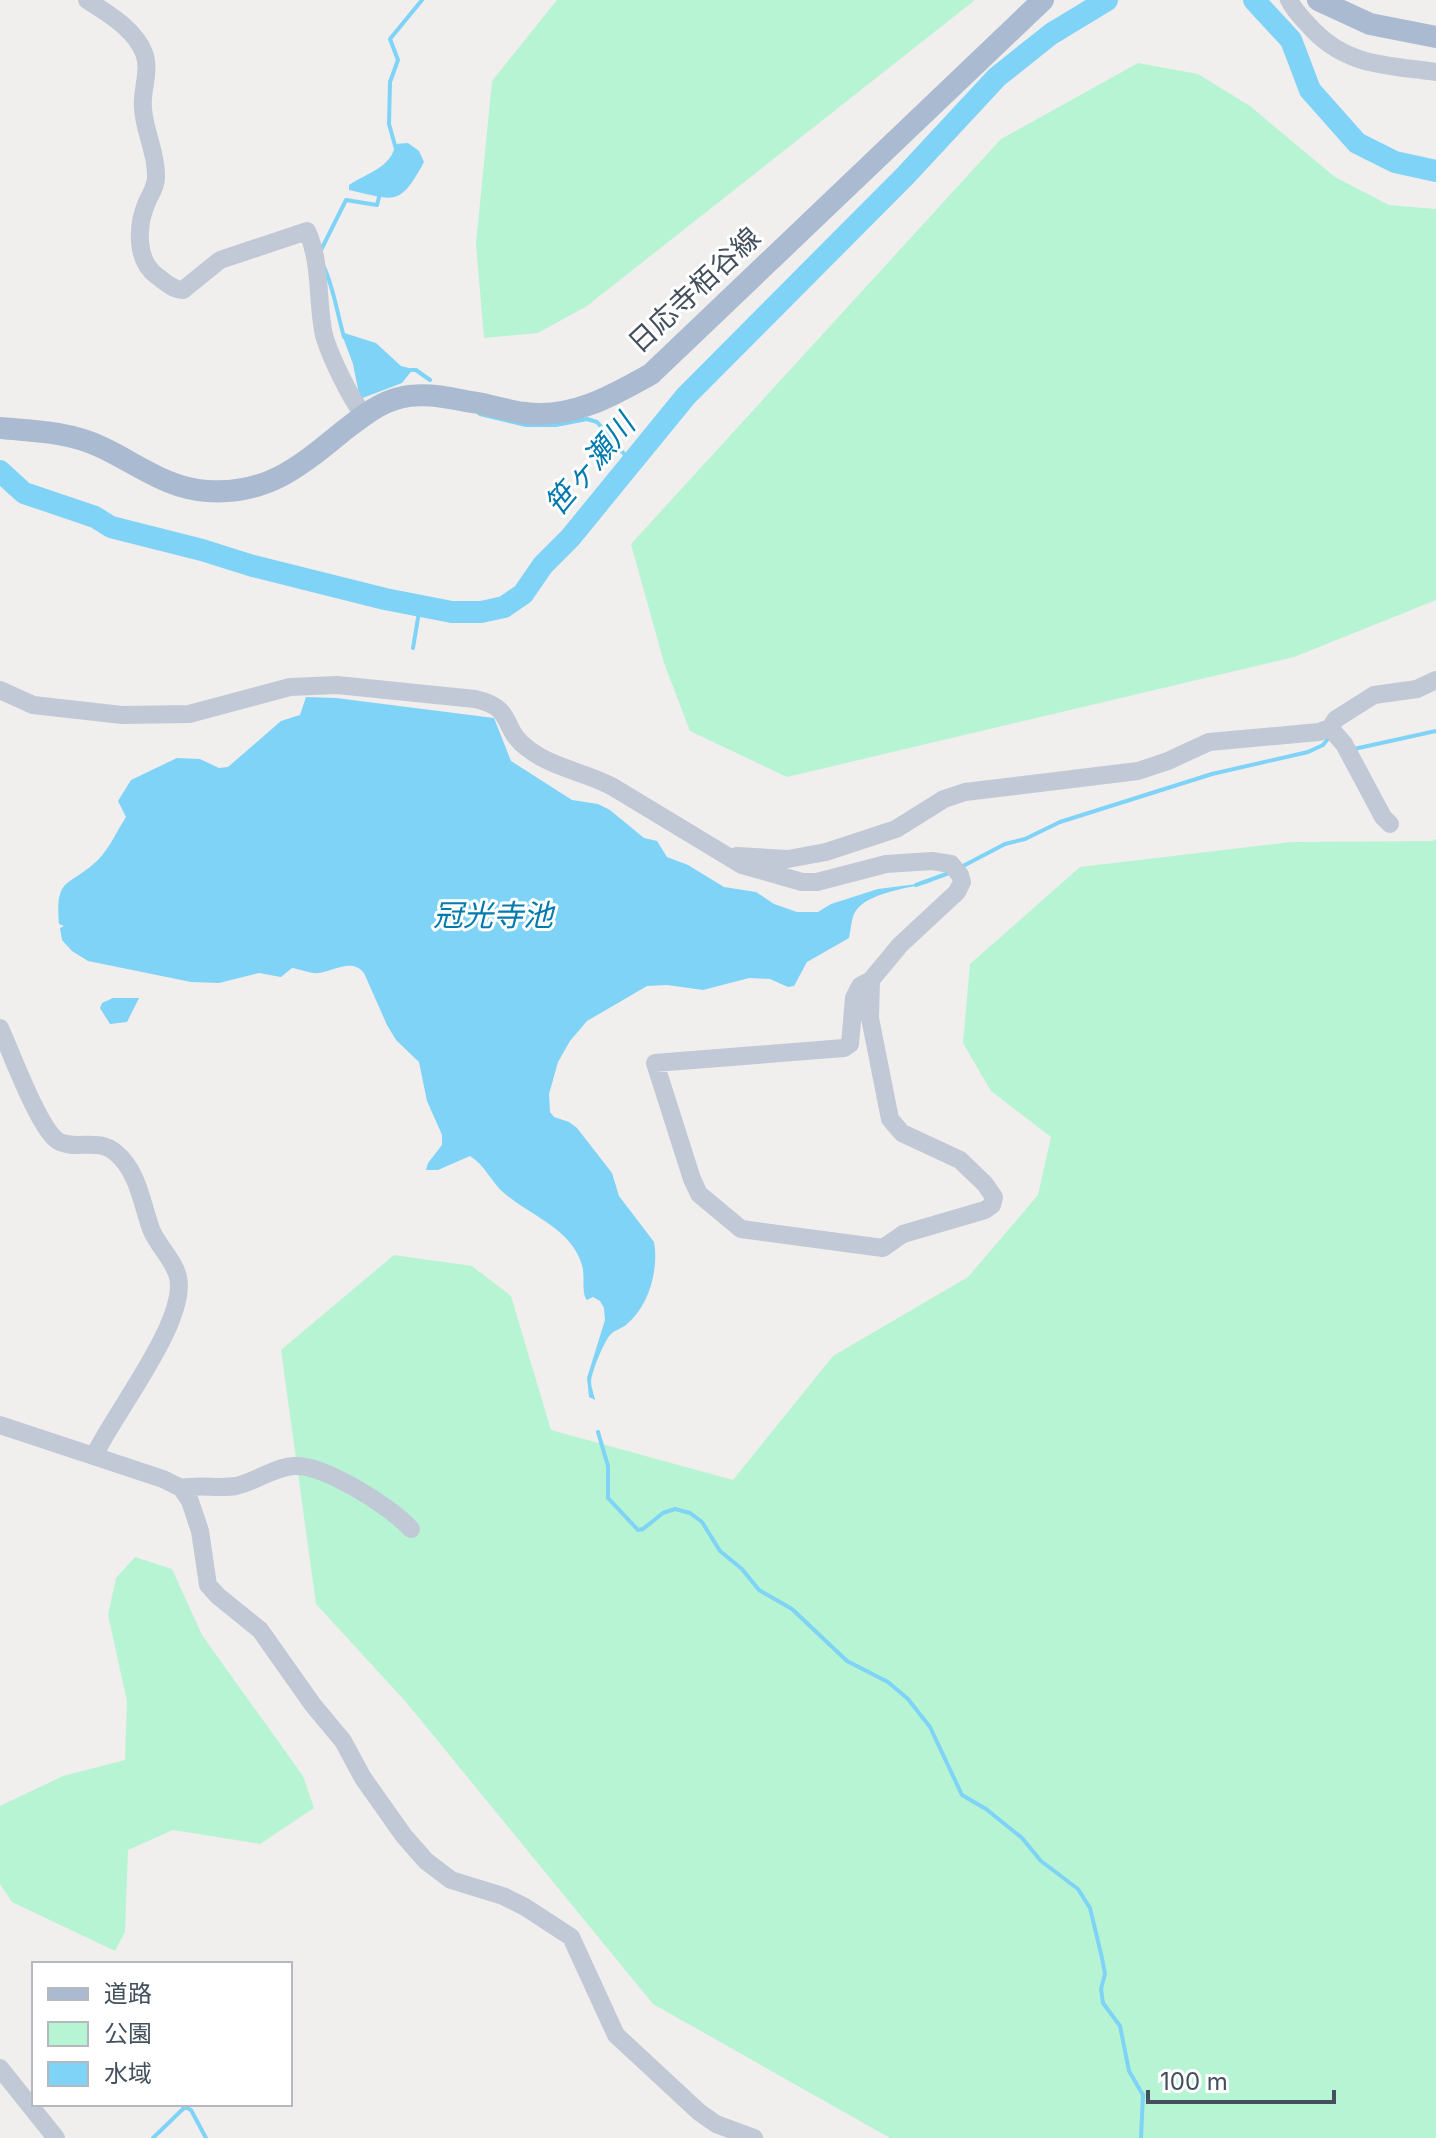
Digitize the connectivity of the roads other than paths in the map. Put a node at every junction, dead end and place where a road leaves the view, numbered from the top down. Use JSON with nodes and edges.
{"nodes":[{"id":1,"x":87,"y":0,"type":"edge"},
{"id":2,"x":1043,"y":0,"type":"edge"},
{"id":3,"x":1289,"y":0,"type":"edge"},
{"id":4,"x":1318,"y":0,"type":"edge"},
{"id":5,"x":1436,"y":37,"type":"edge"},
{"id":6,"x":1436,"y":72,"type":"edge"},
{"id":7,"x":364,"y":415,"type":"junction"},
{"id":8,"x":0,"y":428,"type":"edge"},
{"id":9,"x":1436,"y":680,"type":"edge"},
{"id":10,"x":0,"y":690,"type":"edge"},
{"id":11,"x":1336,"y":725,"type":"junction"},
{"id":12,"x":1390,"y":824,"type":"dead end"},
{"id":13,"x":730,"y":859,"type":"junction"},
{"id":14,"x":871,"y":980,"type":"junction"},
{"id":15,"x":0,"y":1028,"type":"edge"},
{"id":16,"x":0,"y":1425,"type":"edge"},
{"id":17,"x":94,"y":1456,"type":"junction"},
{"id":18,"x":181,"y":1488,"type":"junction"},
{"id":19,"x":411,"y":1529,"type":"dead end"},
{"id":20,"x":0,"y":2068,"type":"edge"},
{"id":21,"x":56,"y":2138,"type":"edge"},
{"id":22,"x":754,"y":2138,"type":"edge"}],
"edges":[{"from":1,"to":7,"type":"street"},
{"from":2,"to":7,"type":"main road","name":"日応寺栢谷線"},
{"from":3,"to":6,"type":"street"},
{"from":4,"to":5,"type":"main road"},
{"from":7,"to":8,"type":"main road","name":"日応寺栢谷線"},
{"from":9,"to":11,"type":"street"},
{"from":10,"to":13,"type":"street"},
{"from":11,"to":12,"type":"street"},
{"from":11,"to":13,"type":"street"},
{"from":13,"to":14,"type":"street"},
{"from":14,"to":14,"type":"street"},
{"from":15,"to":17,"type":"street"},
{"from":16,"to":17,"type":"street"},
{"from":17,"to":18,"type":"street"},
{"from":18,"to":19,"type":"street"},
{"from":18,"to":22,"type":"street"},
{"from":20,"to":21,"type":"street"}]}
